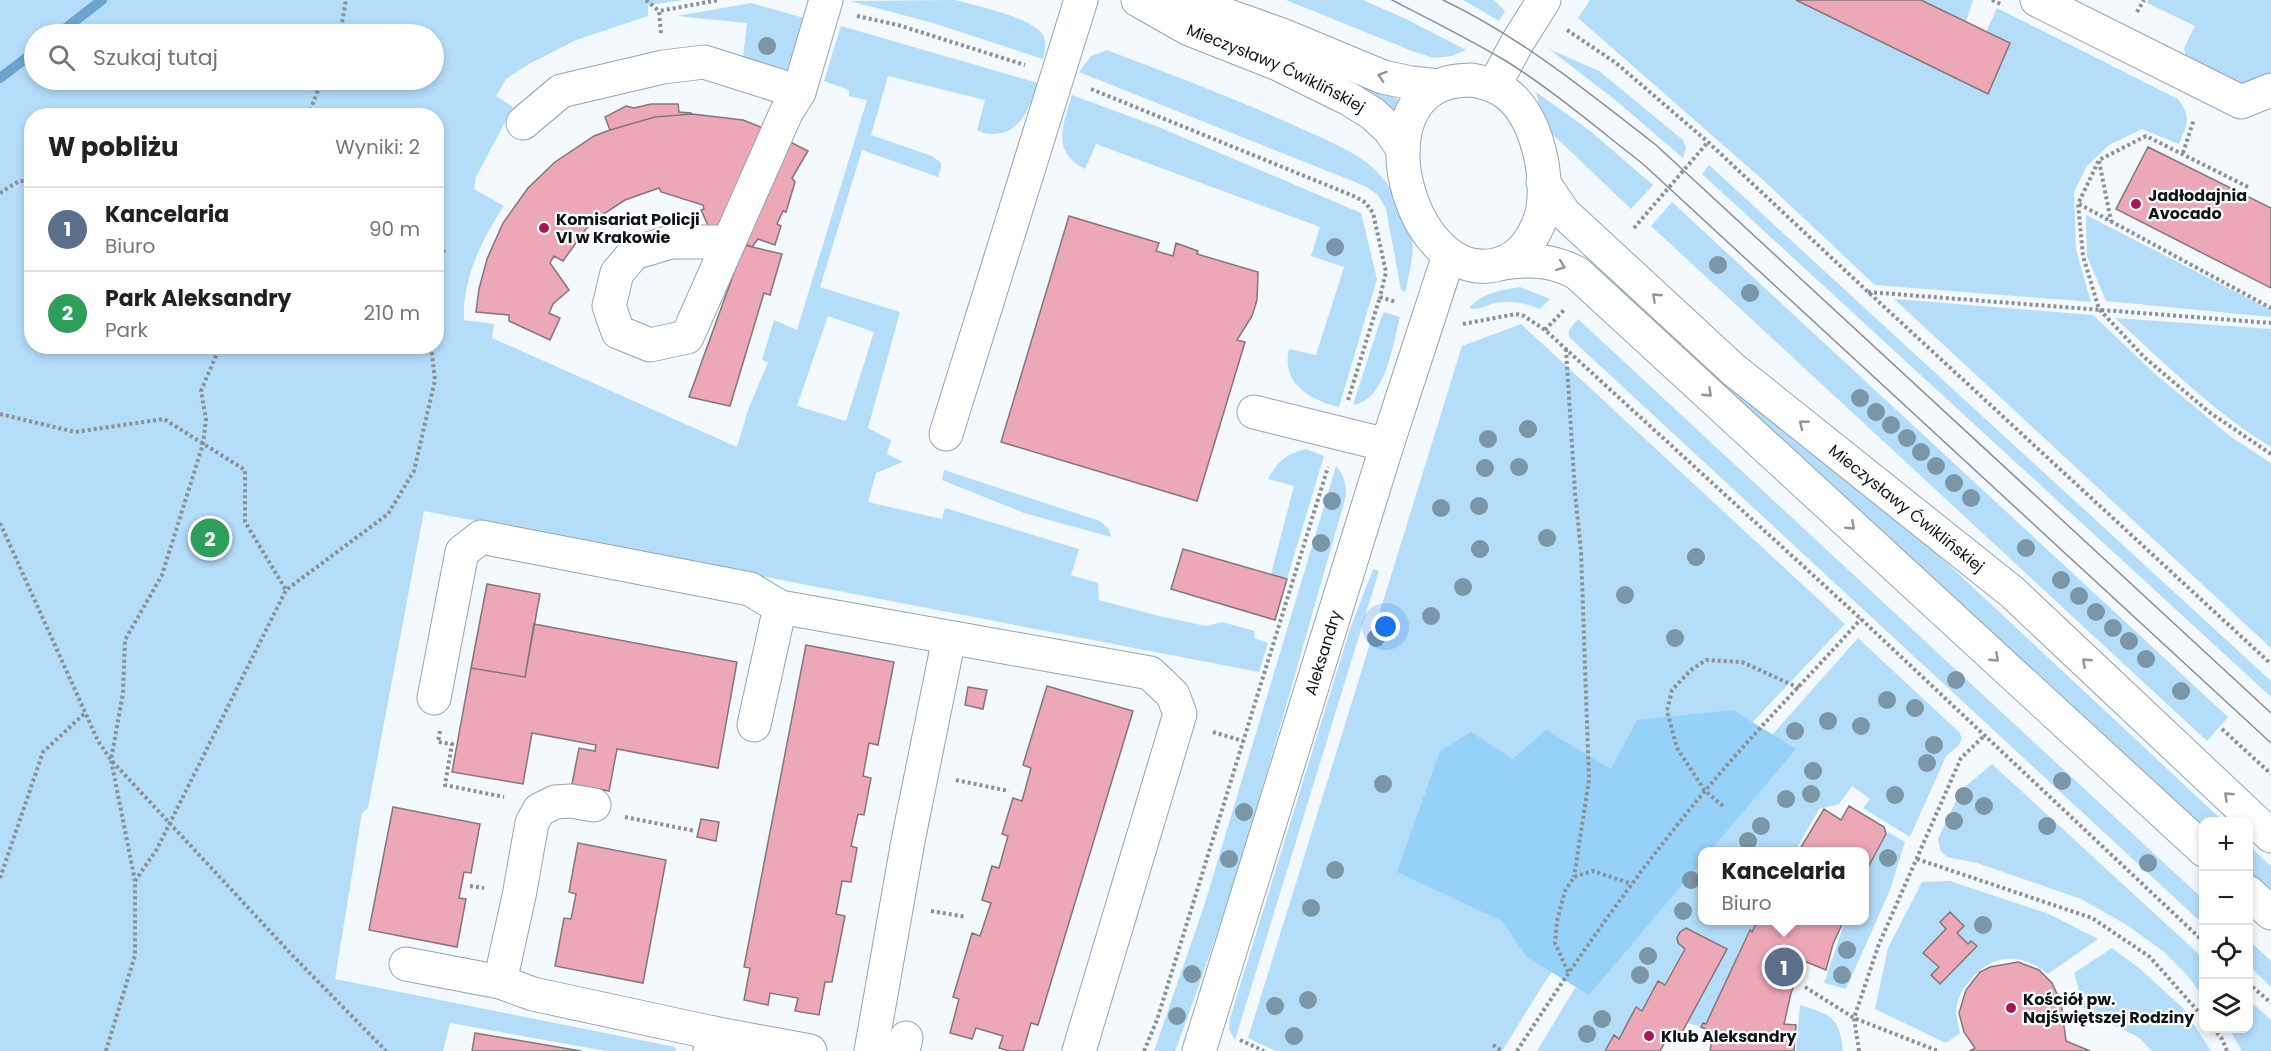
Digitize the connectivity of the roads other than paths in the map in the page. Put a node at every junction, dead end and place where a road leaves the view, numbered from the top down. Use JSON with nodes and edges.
{"nodes":[{"id":1,"x":826,"y":0,"type":"edge"},
{"id":2,"x":1081,"y":0,"type":"edge"},
{"id":3,"x":1138,"y":0,"type":"edge"},
{"id":4,"x":1150,"y":0,"type":"edge"},
{"id":5,"x":1544,"y":0,"type":"edge"},
{"id":6,"x":2037,"y":0,"type":"edge"},
{"id":7,"x":1439,"y":86,"type":"junction"},
{"id":8,"x":1494,"y":86,"type":"junction"},
{"id":9,"x":2271,"y":90,"type":"edge"},
{"id":10,"x":799,"y":92,"type":"junction"},
{"id":11,"x":523,"y":123,"type":"dead end"},
{"id":12,"x":1403,"y":149,"type":"junction"},
{"id":13,"x":1543,"y":182,"type":"junction"},
{"id":14,"x":728,"y":242,"type":"dead end"},
{"id":15,"x":1449,"y":255,"type":"junction"},
{"id":16,"x":1504,"y":263,"type":"junction"},
{"id":17,"x":1254,"y":412,"type":"dead end"},
{"id":18,"x":946,"y":434,"type":"dead end"},
{"id":19,"x":1387,"y":445,"type":"junction"},
{"id":20,"x":780,"y":607,"type":"junction"},
{"id":21,"x":949,"y":638,"type":"junction"},
{"id":22,"x":434,"y":698,"type":"road end"},
{"id":23,"x":754,"y":725,"type":"dead end"},
{"id":24,"x":594,"y":805,"type":"road end"},
{"id":25,"x":2271,"y":836,"type":"edge"},
{"id":26,"x":2199,"y":845,"type":"edge"},
{"id":27,"x":2253,"y":897,"type":"edge"},
{"id":28,"x":2271,"y":913,"type":"edge"},
{"id":29,"x":406,"y":964,"type":"dead end"},
{"id":30,"x":500,"y":982,"type":"junction"},
{"id":31,"x":699,"y":1028,"type":"edge"},
{"id":32,"x":810,"y":1051,"type":"edge"},
{"id":33,"x":871,"y":1051,"type":"edge"},
{"id":34,"x":1079,"y":1051,"type":"edge"},
{"id":35,"x":1198,"y":1051,"type":"edge"}],
"edges":[{"from":1,"to":10,"type":"street"},
{"from":2,"to":18,"type":"street"},
{"from":3,"to":12,"type":"street","name":"Mieczysławy Ćwiklińskiej"},
{"from":7,"to":4,"type":"street","name":"Mieczysławy Ćwiklińskiej","one_way":true},
{"from":5,"to":8,"type":"street"},
{"from":6,"to":9,"type":"street"},
{"from":7,"to":8,"type":"street"},
{"from":7,"to":12,"type":"street"},
{"from":8,"to":13,"type":"street"},
{"from":10,"to":11,"type":"street"},
{"from":10,"to":14,"type":"street"},
{"from":12,"to":15,"type":"street"},
{"from":13,"to":16,"type":"street"},
{"from":25,"to":13,"type":"street","name":"Mieczysławy Ćwiklińskiej","one_way":true},
{"from":15,"to":16,"type":"street"},
{"from":15,"to":19,"type":"street","name":"Aleksandry"},
{"from":16,"to":26,"type":"street","one_way":true},
{"from":17,"to":19,"type":"street"},
{"from":19,"to":35,"type":"street","name":"Aleksandry"},
{"from":20,"to":21,"type":"street"},
{"from":20,"to":22,"type":"street"},
{"from":20,"to":23,"type":"street"},
{"from":21,"to":33,"type":"street"},
{"from":21,"to":34,"type":"street"},
{"from":24,"to":30,"type":"street"},
{"from":27,"to":28,"type":"street"},
{"from":29,"to":30,"type":"street"},
{"from":30,"to":31,"type":"street"},
{"from":31,"to":32,"type":"street"}]}
